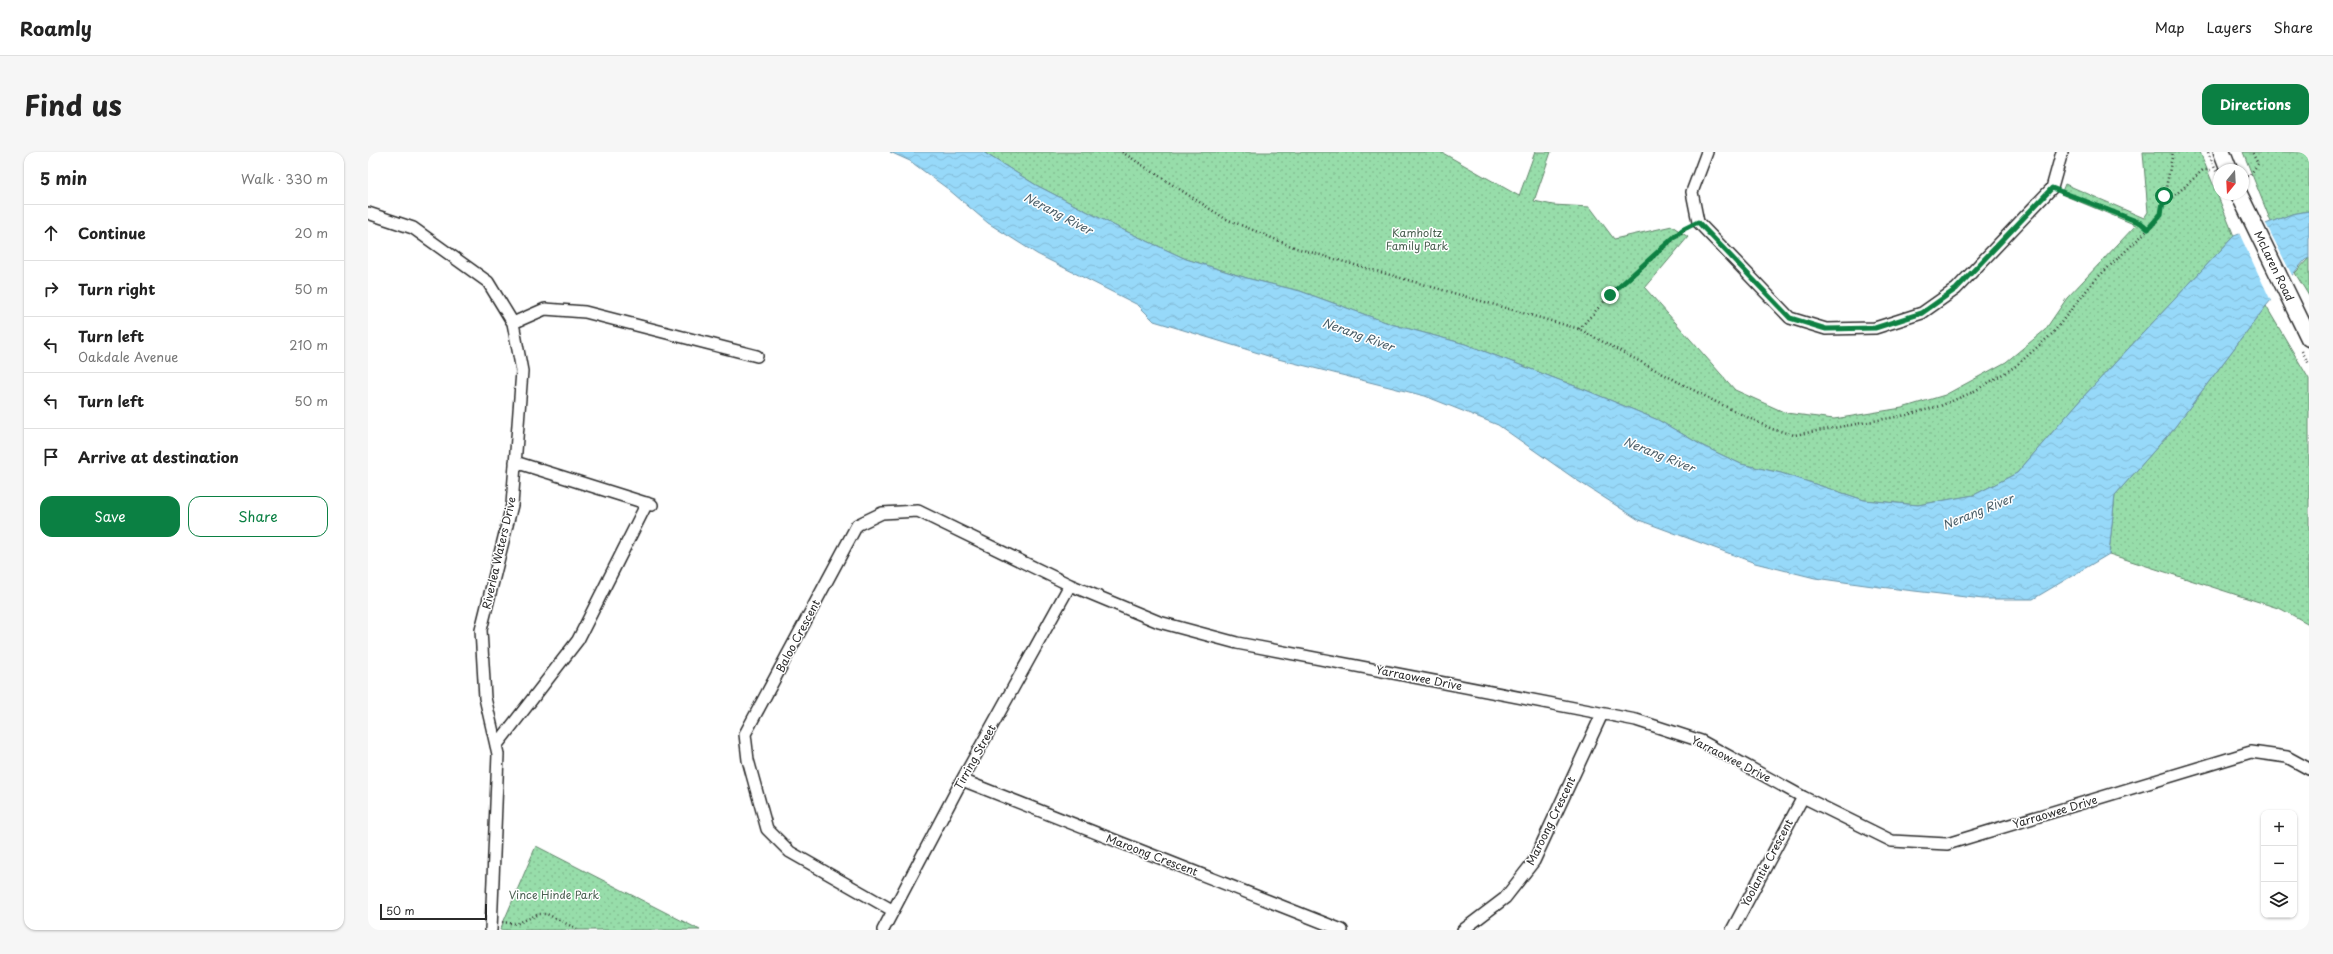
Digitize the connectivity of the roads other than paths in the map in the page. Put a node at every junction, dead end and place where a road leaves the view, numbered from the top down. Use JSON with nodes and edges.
{"nodes":[{"id":1,"x":1707,"y":152,"type":"edge"},
{"id":2,"x":2062,"y":152,"type":"edge"},
{"id":3,"x":2222,"y":152,"type":"edge"},
{"id":4,"x":2226,"y":164,"type":"edge"},
{"id":5,"x":2242,"y":200,"type":"edge"},
{"id":6,"x":368,"y":213,"type":"edge"},
{"id":7,"x":513,"y":323,"type":"junction"},
{"id":8,"x":2309,"y":338,"type":"edge"},
{"id":9,"x":757,"y":356,"type":"dead end"},
{"id":10,"x":515,"y":462,"type":"junction"},
{"id":11,"x":1070,"y":585,"type":"junction"},
{"id":12,"x":1602,"y":714,"type":"junction"},
{"id":13,"x":496,"y":746,"type":"junction"},
{"id":14,"x":2309,"y":769,"type":"edge"},
{"id":15,"x":962,"y":780,"type":"junction"},
{"id":16,"x":1803,"y":797,"type":"junction"},
{"id":17,"x":892,"y":910,"type":"junction"},
{"id":18,"x":489,"y":927,"type":"edge"},
{"id":19,"x":883,"y":930,"type":"edge"},
{"id":20,"x":1342,"y":930,"type":"edge"},
{"id":21,"x":1463,"y":930,"type":"edge"},
{"id":22,"x":1732,"y":930,"type":"edge"}],
"edges":[{"from":1,"to":2,"type":"street"},
{"from":3,"to":4,"type":"main road"},
{"from":5,"to":8,"type":"main road","name":"McLaren Road"},
{"from":6,"to":7,"type":"street","name":"Riverlea Waters Drive"},
{"from":7,"to":9,"type":"street"},
{"from":7,"to":10,"type":"street","name":"Riverlea Waters Drive"},
{"from":10,"to":13,"type":"street","name":"Riverlea Waters Drive"},
{"from":10,"to":13,"type":"street"},
{"from":11,"to":12,"type":"street","name":"Yarraowee Drive"},
{"from":11,"to":15,"type":"street","name":"Tirring Street"},
{"from":11,"to":17,"type":"street","name":"Baloo Crescent"},
{"from":12,"to":16,"type":"street","name":"Yarraowee Drive"},
{"from":12,"to":21,"type":"street","name":"Maroong Crescent"},
{"from":13,"to":18,"type":"street","name":"Riverlea Waters Drive"},
{"from":14,"to":16,"type":"street","name":"Yarraowee Drive"},
{"from":15,"to":17,"type":"street","name":"Tirring Street"},
{"from":15,"to":20,"type":"street","name":"Maroong Crescent"},
{"from":16,"to":22,"type":"street","name":"Yoolantie Crescent"},
{"from":17,"to":19,"type":"street","name":"Tirring Street"}]}
